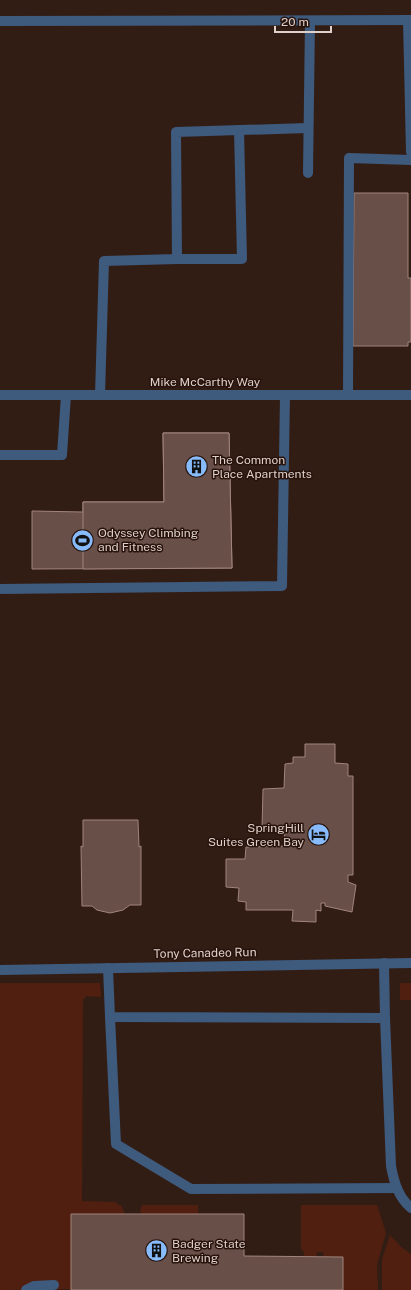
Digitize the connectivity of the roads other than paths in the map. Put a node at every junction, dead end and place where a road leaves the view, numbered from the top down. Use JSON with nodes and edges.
{"nodes":[{"id":1,"x":410,"y":20,"type":"edge"},
{"id":2,"x":0,"y":21,"type":"edge"},
{"id":3,"x":310,"y":21,"type":"junction"},
{"id":4,"x":308,"y":128,"type":"junction"},
{"id":5,"x":239,"y":130,"type":"junction"},
{"id":6,"x":411,"y":152,"type":"edge"},
{"id":7,"x":411,"y":160,"type":"edge"},
{"id":8,"x":308,"y":174,"type":"dead end"},
{"id":9,"x":177,"y":259,"type":"junction"},
{"id":10,"x":0,"y":395,"type":"edge"},
{"id":11,"x":66,"y":395,"type":"junction"},
{"id":12,"x":100,"y":395,"type":"junction"},
{"id":13,"x":285,"y":395,"type":"junction"},
{"id":14,"x":348,"y":395,"type":"junction"},
{"id":15,"x":411,"y":395,"type":"edge"},
{"id":16,"x":0,"y":455,"type":"edge"},
{"id":17,"x":0,"y":589,"type":"edge"},
{"id":18,"x":384,"y":963,"type":"junction"},
{"id":19,"x":411,"y":963,"type":"edge"},
{"id":20,"x":108,"y":968,"type":"junction"},
{"id":21,"x":0,"y":970,"type":"edge"},
{"id":22,"x":110,"y":1017,"type":"junction"},
{"id":23,"x":385,"y":1018,"type":"junction"},
{"id":24,"x":397,"y":1188,"type":"junction"},
{"id":25,"x":411,"y":1208,"type":"edge"},
{"id":26,"x":54,"y":1285,"type":"dead end"},
{"id":27,"x":26,"y":1290,"type":"edge"}],
"edges":[{"from":1,"to":3,"type":"street"},
{"from":1,"to":6,"type":"street"},
{"from":2,"to":3,"type":"street"},
{"from":3,"to":4,"type":"street"},
{"from":4,"to":5,"type":"street"},
{"from":4,"to":8,"type":"street"},
{"from":5,"to":9,"type":"street"},
{"from":5,"to":9,"type":"street"},
{"from":7,"to":14,"type":"street"},
{"from":9,"to":12,"type":"street"},
{"from":10,"to":11,"type":"street","name":"Mike McCarthy Way"},
{"from":11,"to":12,"type":"street","name":"Mike McCarthy Way"},
{"from":11,"to":16,"type":"street"},
{"from":12,"to":13,"type":"street","name":"Mike McCarthy Way"},
{"from":13,"to":14,"type":"street","name":"Mike McCarthy Way"},
{"from":13,"to":17,"type":"street"},
{"from":14,"to":15,"type":"street","name":"Mike McCarthy Way"},
{"from":18,"to":19,"type":"street","name":"Tony Canadeo Run"},
{"from":18,"to":20,"type":"street","name":"Tony Canadeo Run"},
{"from":18,"to":23,"type":"street"},
{"from":20,"to":21,"type":"street","name":"Tony Canadeo Run"},
{"from":20,"to":22,"type":"street"},
{"from":22,"to":23,"type":"street"},
{"from":22,"to":24,"type":"street"},
{"from":23,"to":24,"type":"street"},
{"from":24,"to":25,"type":"street"},
{"from":26,"to":27,"type":"street"}]}
